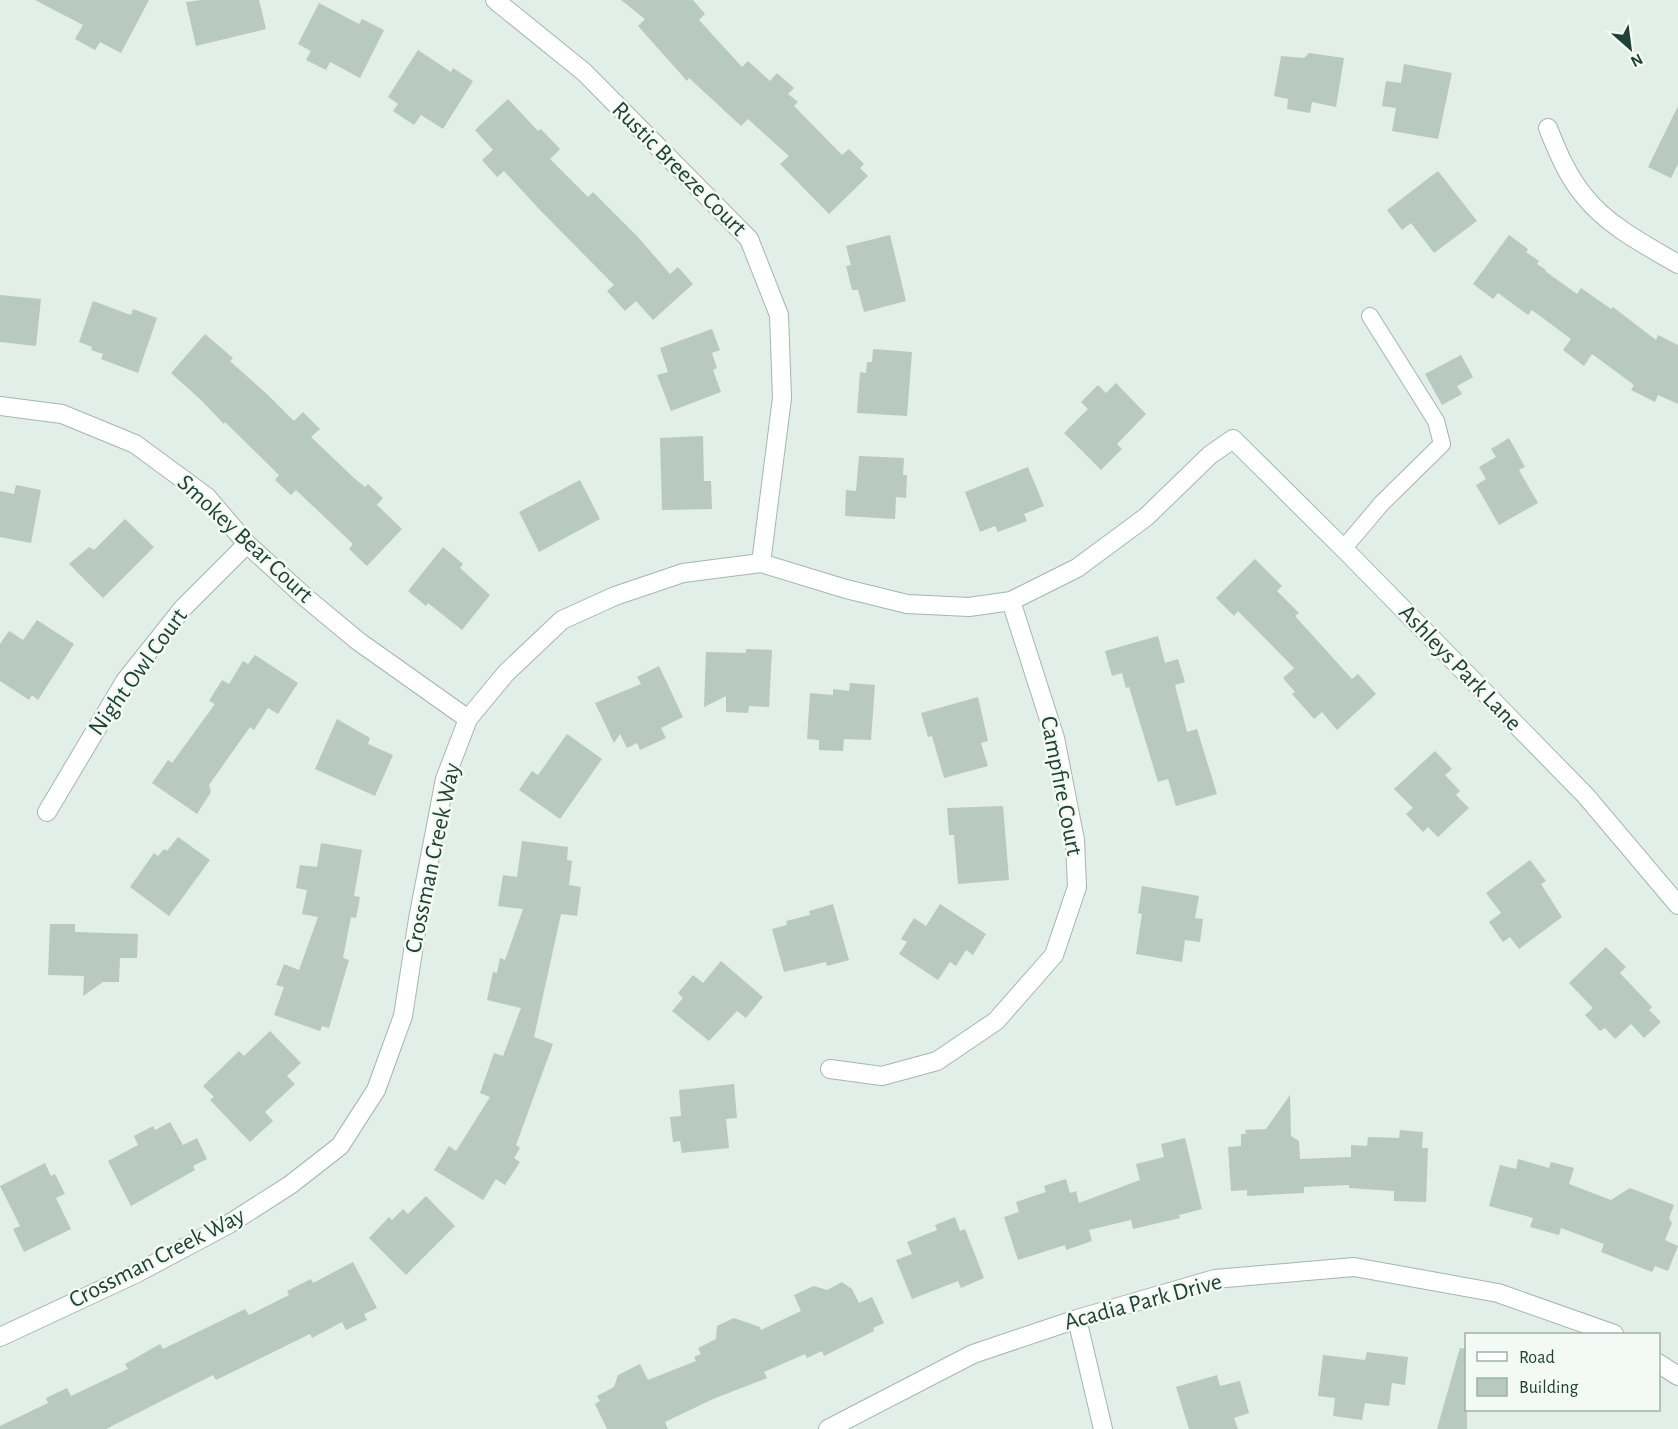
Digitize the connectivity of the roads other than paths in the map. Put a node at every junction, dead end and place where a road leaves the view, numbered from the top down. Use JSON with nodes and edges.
{"nodes":[{"id":1,"x":495,"y":0,"type":"edge"},
{"id":2,"x":1548,"y":128,"type":"dead end"},
{"id":3,"x":1678,"y":264,"type":"edge"},
{"id":4,"x":1370,"y":316,"type":"dead end"},
{"id":5,"x":0,"y":406,"type":"edge"},
{"id":6,"x":1233,"y":439,"type":"joint"},
{"id":7,"x":247,"y":544,"type":"junction"},
{"id":8,"x":1343,"y":549,"type":"junction"},
{"id":9,"x":761,"y":563,"type":"junction"},
{"id":10,"x":1011,"y":602,"type":"junction"},
{"id":11,"x":468,"y":719,"type":"junction"},
{"id":12,"x":47,"y":812,"type":"dead end"},
{"id":13,"x":1678,"y":905,"type":"edge"},
{"id":14,"x":831,"y":1069,"type":"dead end"},
{"id":15,"x":1077,"y":1318,"type":"junction"},
{"id":16,"x":1608,"y":1333,"type":"edge"},
{"id":17,"x":0,"y":1337,"type":"edge"},
{"id":18,"x":1660,"y":1364,"type":"edge"},
{"id":19,"x":1678,"y":1376,"type":"edge"},
{"id":20,"x":828,"y":1429,"type":"edge"},
{"id":21,"x":1103,"y":1429,"type":"edge"}],
"edges":[{"from":1,"to":9,"type":"street","name":"Rustic Breeze Court"},
{"from":2,"to":3,"type":"street"},
{"from":4,"to":8,"type":"lane"},
{"from":5,"to":7,"type":"street","name":"Smokey Bear Court"},
{"from":6,"to":8,"type":"street","name":"Ashleys Park Lane"},
{"from":6,"to":10,"type":"street","name":"Crossman Creek Way"},
{"from":7,"to":11,"type":"street","name":"Smokey Bear Court"},
{"from":7,"to":12,"type":"street","name":"Night Owl Court"},
{"from":8,"to":13,"type":"street","name":"Ashleys Park Lane"},
{"from":9,"to":10,"type":"street","name":"Crossman Creek Way"},
{"from":9,"to":11,"type":"street","name":"Crossman Creek Way"},
{"from":10,"to":14,"type":"street","name":"Campfire Court"},
{"from":11,"to":17,"type":"street","name":"Crossman Creek Way"},
{"from":15,"to":16,"type":"street","name":"Acadia Park Drive"},
{"from":15,"to":20,"type":"street","name":"Acadia Park Drive"},
{"from":15,"to":21,"type":"street"},
{"from":18,"to":19,"type":"street"}]}
